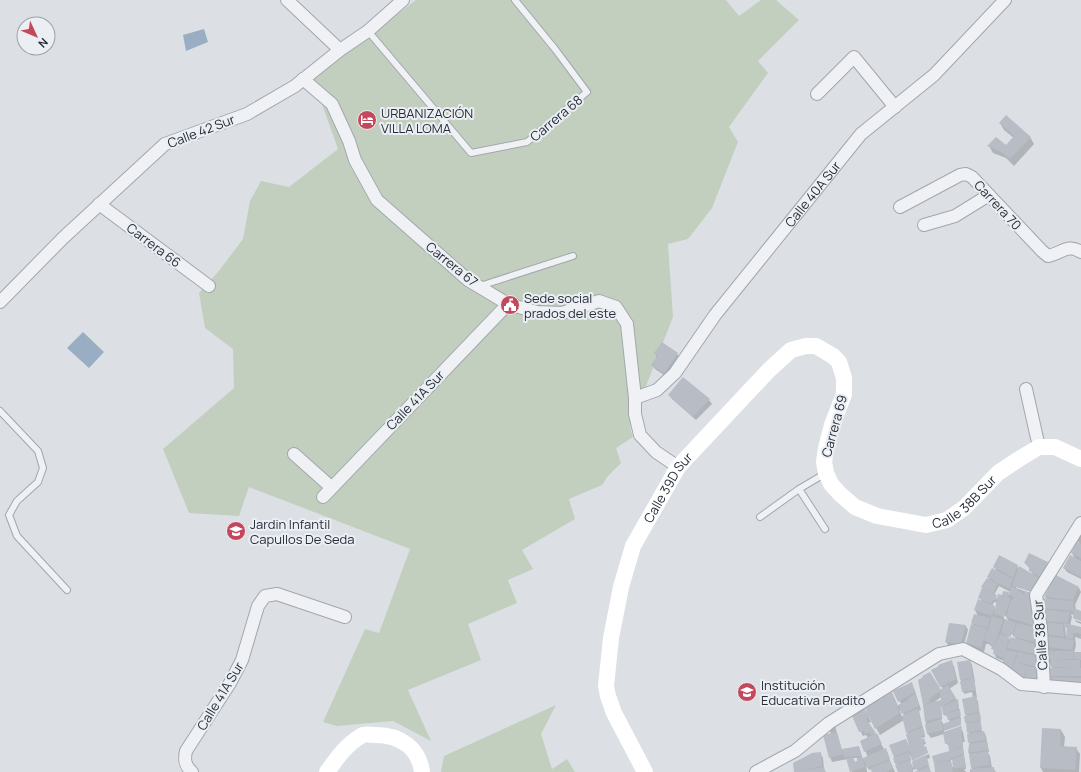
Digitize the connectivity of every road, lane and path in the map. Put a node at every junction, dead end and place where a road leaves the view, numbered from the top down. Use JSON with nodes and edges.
{"nodes":[{"id":1,"x":287,"y":0,"type":"edge"},
{"id":2,"x":404,"y":0,"type":"edge"},
{"id":3,"x":515,"y":0,"type":"edge"},
{"id":4,"x":1005,"y":0,"type":"edge"},
{"id":5,"x":368,"y":31,"type":"junction"},
{"id":6,"x":340,"y":50,"type":"junction"},
{"id":7,"x":303,"y":79,"type":"junction"},
{"id":8,"x":817,"y":94,"type":"dead end"},
{"id":9,"x":895,"y":107,"type":"junction"},
{"id":10,"x":989,"y":195,"type":"junction"},
{"id":11,"x":100,"y":204,"type":"junction"},
{"id":12,"x":900,"y":207,"type":"dead end"},
{"id":13,"x":924,"y":225,"type":"dead end"},
{"id":14,"x":1081,"y":252,"type":"edge"},
{"id":15,"x":573,"y":256,"type":"dead end"},
{"id":16,"x":209,"y":286,"type":"dead end"},
{"id":17,"x":480,"y":286,"type":"junction"},
{"id":18,"x":0,"y":302,"type":"edge"},
{"id":19,"x":508,"y":304,"type":"junction"},
{"id":20,"x":816,"y":346,"type":"joint"},
{"id":21,"x":1026,"y":389,"type":"dead end"},
{"id":22,"x":635,"y":398,"type":"junction"},
{"id":23,"x":0,"y":411,"type":"edge"},
{"id":24,"x":1039,"y":447,"type":"junction"},
{"id":25,"x":294,"y":454,"type":"dead end"},
{"id":26,"x":1081,"y":459,"type":"edge"},
{"id":27,"x":678,"y":466,"type":"junction"},
{"id":28,"x":826,"y":473,"type":"junction"},
{"id":29,"x":331,"y":487,"type":"junction"},
{"id":30,"x":799,"y":489,"type":"junction"},
{"id":31,"x":322,"y":497,"type":"dead end"},
{"id":32,"x":855,"y":507,"type":"joint"},
{"id":33,"x":760,"y":517,"type":"dead end"},
{"id":34,"x":1081,"y":523,"type":"edge"},
{"id":35,"x":825,"y":529,"type":"dead end"},
{"id":36,"x":67,"y":590,"type":"dead end"},
{"id":37,"x":345,"y":617,"type":"dead end"},
{"id":38,"x":1044,"y":687,"type":"junction"},
{"id":39,"x":1081,"y":689,"type":"edge"},
{"id":40,"x":192,"y":772,"type":"edge"},
{"id":41,"x":327,"y":772,"type":"edge"},
{"id":42,"x":422,"y":772,"type":"edge"},
{"id":43,"x":645,"y":772,"type":"edge"},
{"id":44,"x":756,"y":772,"type":"edge"}],
"edges":[{"from":1,"to":6,"type":"street"},
{"from":2,"to":5,"type":"street","name":"Calle 42 Sur"},
{"from":3,"to":5,"type":"lane","name":"Carrera 68"},
{"from":4,"to":9,"type":"street","name":"Calle 40A Sur"},
{"from":5,"to":6,"type":"street","name":"Calle 42 Sur"},
{"from":6,"to":7,"type":"street","name":"Calle 42 Sur"},
{"from":7,"to":11,"type":"street","name":"Calle 42 Sur"},
{"from":7,"to":17,"type":"street","name":"Carrera 67"},
{"from":8,"to":9,"type":"street"},
{"from":9,"to":22,"type":"street","name":"Calle 40A Sur"},
{"from":10,"to":12,"type":"street","name":"Carrera 70"},
{"from":10,"to":13,"type":"street"},
{"from":10,"to":14,"type":"street","name":"Carrera 70"},
{"from":11,"to":16,"type":"street","name":"Carrera 66"},
{"from":11,"to":18,"type":"street","name":"Calle 42 Sur"},
{"from":15,"to":17,"type":"lane"},
{"from":17,"to":19,"type":"street","name":"Carrera 67"},
{"from":19,"to":22,"type":"street","name":"Carrera 67"},
{"from":19,"to":29,"type":"street","name":"Calle 41A Sur"},
{"from":20,"to":27,"type":"main road","name":"Calle 39D Sur"},
{"from":20,"to":28,"type":"main road","name":"Carrera 69"},
{"from":21,"to":24,"type":"street"},
{"from":22,"to":27,"type":"street","name":"Carrera 67"},
{"from":23,"to":36,"type":"lane"},
{"from":24,"to":26,"type":"main road"},
{"from":24,"to":32,"type":"main road","name":"Calle 38B Sur"},
{"from":25,"to":29,"type":"street"},
{"from":27,"to":43,"type":"main road","name":"Calle 39D Sur"},
{"from":28,"to":30,"type":"lane"},
{"from":28,"to":32,"type":"main road","name":"Carrera 69"},
{"from":29,"to":31,"type":"street","name":"Calle 41A Sur"},
{"from":30,"to":33,"type":"lane"},
{"from":30,"to":35,"type":"lane"},
{"from":34,"to":38,"type":"street","name":"Calle 38 Sur"},
{"from":37,"to":40,"type":"street","name":"Calle 41A Sur"},
{"from":38,"to":39,"type":"street"},
{"from":38,"to":44,"type":"street"},
{"from":41,"to":42,"type":"main road"}]}
